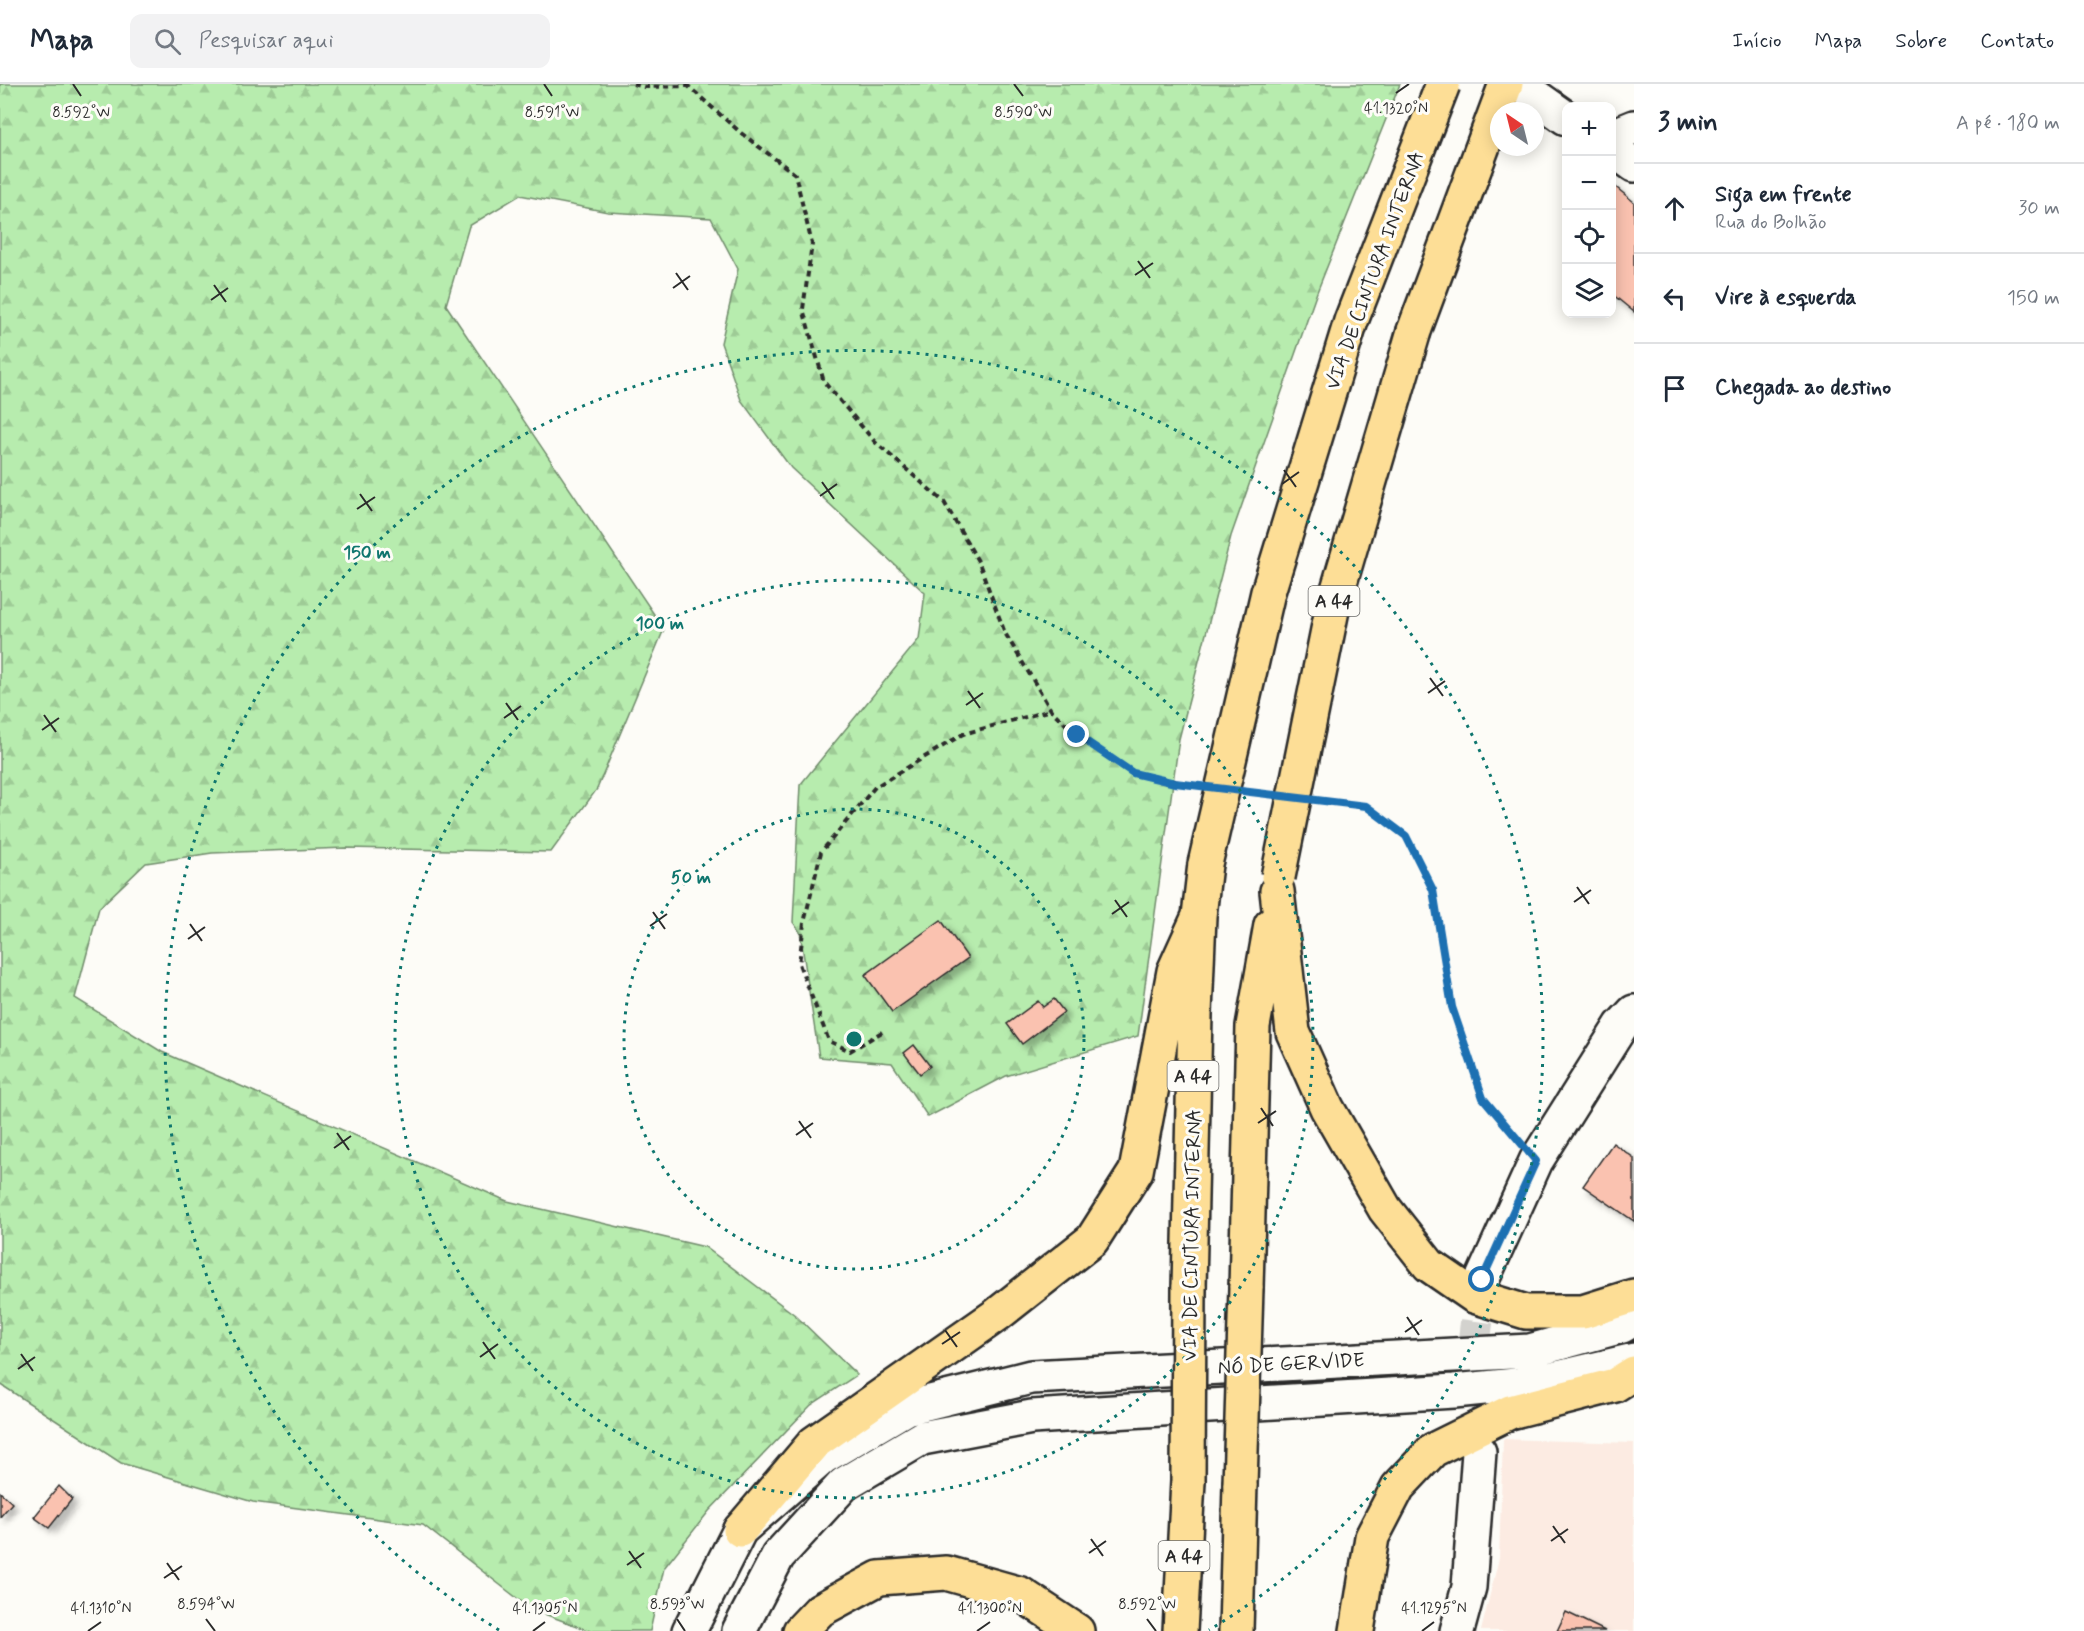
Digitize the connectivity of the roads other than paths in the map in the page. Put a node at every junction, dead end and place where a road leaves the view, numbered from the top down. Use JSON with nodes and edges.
{"nodes":[{"id":1,"x":1443,"y":84,"type":"edge"},
{"id":2,"x":1506,"y":84,"type":"edge"},
{"id":3,"x":1518,"y":84,"type":"edge"},
{"id":4,"x":1562,"y":115,"type":"edge"},
{"id":5,"x":1634,"y":127,"type":"edge"},
{"id":6,"x":1616,"y":134,"type":"edge"},
{"id":7,"x":1616,"y":152,"type":"edge"},
{"id":8,"x":1634,"y":165,"type":"edge"},
{"id":9,"x":1277,"y":884,"type":"junction"},
{"id":10,"x":1198,"y":916,"type":"junction"},
{"id":11,"x":1634,"y":1012,"type":"edge"},
{"id":12,"x":1482,"y":1280,"type":"tunnel mouth"},
{"id":13,"x":1634,"y":1296,"type":"edge"},
{"id":14,"x":1634,"y":1319,"type":"edge"},
{"id":15,"x":1634,"y":1360,"type":"edge"},
{"id":16,"x":1634,"y":1373,"type":"edge"},
{"id":17,"x":1479,"y":1452,"type":"tunnel mouth"},
{"id":18,"x":740,"y":1530,"type":"junction"},
{"id":19,"x":689,"y":1631,"type":"edge"},
{"id":20,"x":739,"y":1631,"type":"edge"},
{"id":21,"x":800,"y":1631,"type":"edge"},
{"id":22,"x":1077,"y":1631,"type":"edge"},
{"id":23,"x":1179,"y":1631,"type":"edge"},
{"id":24,"x":1236,"y":1631,"type":"edge"},
{"id":25,"x":1358,"y":1631,"type":"edge"},
{"id":26,"x":1457,"y":1631,"type":"edge"}],
"edges":[{"from":1,"to":10,"type":"highway","name":"VIA DE CINTURA INTERNA","number":"A 44","bridge":true},
{"from":2,"to":9,"type":"highway","number":"A 44","bridge":true},
{"from":3,"to":4,"type":"main road"},
{"from":5,"to":6,"type":"main road"},
{"from":7,"to":8,"type":"main road"},
{"from":9,"to":13,"type":"highway"},
{"from":9,"to":24,"type":"highway","number":"A 44","bridge":true},
{"from":10,"to":18,"type":"highway"},
{"from":10,"to":23,"type":"highway","name":"VIA DE CINTURA INTERNA","number":"A 44","bridge":true},
{"from":11,"to":12,"type":"main road"},
{"from":14,"to":18,"type":"main road","name":"NÓ DE GERVIDE"},
{"from":15,"to":20,"type":"main road","name":"NÓ DE GERVIDE"},
{"from":16,"to":25,"type":"highway"},
{"from":17,"to":26,"type":"main road"},
{"from":18,"to":19,"type":"main road","name":"NÓ DE GERVIDE"},
{"from":21,"to":22,"type":"highway"}]}
